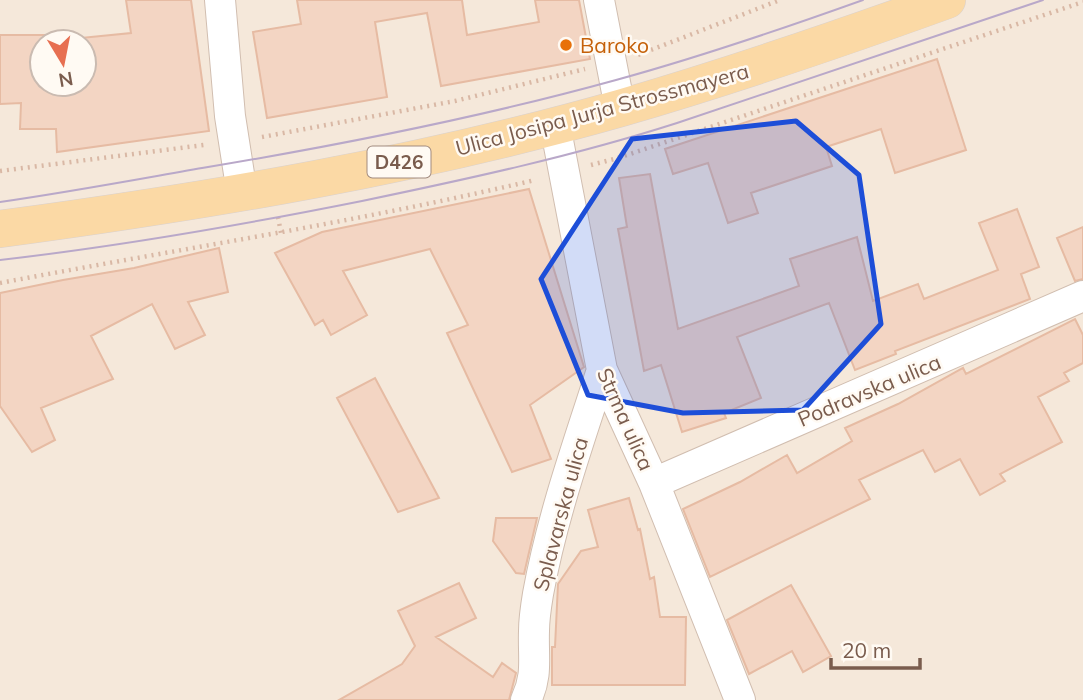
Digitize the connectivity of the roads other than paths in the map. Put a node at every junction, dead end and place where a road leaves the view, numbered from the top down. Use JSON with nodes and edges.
{"nodes":[{"id":1,"x":220,"y":0,"type":"edge"},
{"id":2,"x":599,"y":0,"type":"edge"},
{"id":3,"x":947,"y":0,"type":"edge"},
{"id":4,"x":620,"y":108,"type":"junction"},
{"id":5,"x":555,"y":125,"type":"junction"},
{"id":6,"x":242,"y":193,"type":"junction"},
{"id":7,"x":0,"y":229,"type":"edge"},
{"id":8,"x":1083,"y":296,"type":"edge"},
{"id":9,"x":601,"y":370,"type":"junction"},
{"id":10,"x":654,"y":483,"type":"junction"},
{"id":11,"x":526,"y":700,"type":"edge"},
{"id":12,"x":740,"y":700,"type":"edge"}],
"edges":[{"from":1,"to":6,"type":"street"},
{"from":2,"to":4,"type":"street"},
{"from":3,"to":4,"type":"main road","name":"Ulica Josipa Jurja Strossmayera","number":"D426"},
{"from":4,"to":5,"type":"main road","name":"Ulica Josipa Jurja Strossmayera","number":"D426"},
{"from":5,"to":6,"type":"main road","name":"Ulica Josipa Jurja Strossmayera","number":"D426"},
{"from":5,"to":9,"type":"street","name":"Strma ulica"},
{"from":6,"to":7,"type":"main road","name":"Ulica Josipa Jurja Strossmayera","number":"D426"},
{"from":8,"to":10,"type":"street","name":"Podravska ulica"},
{"from":9,"to":10,"type":"street","name":"Strma ulica"},
{"from":9,"to":11,"type":"street","name":"Splavarska ulica"},
{"from":10,"to":12,"type":"street","name":"Strma ulica"}]}
